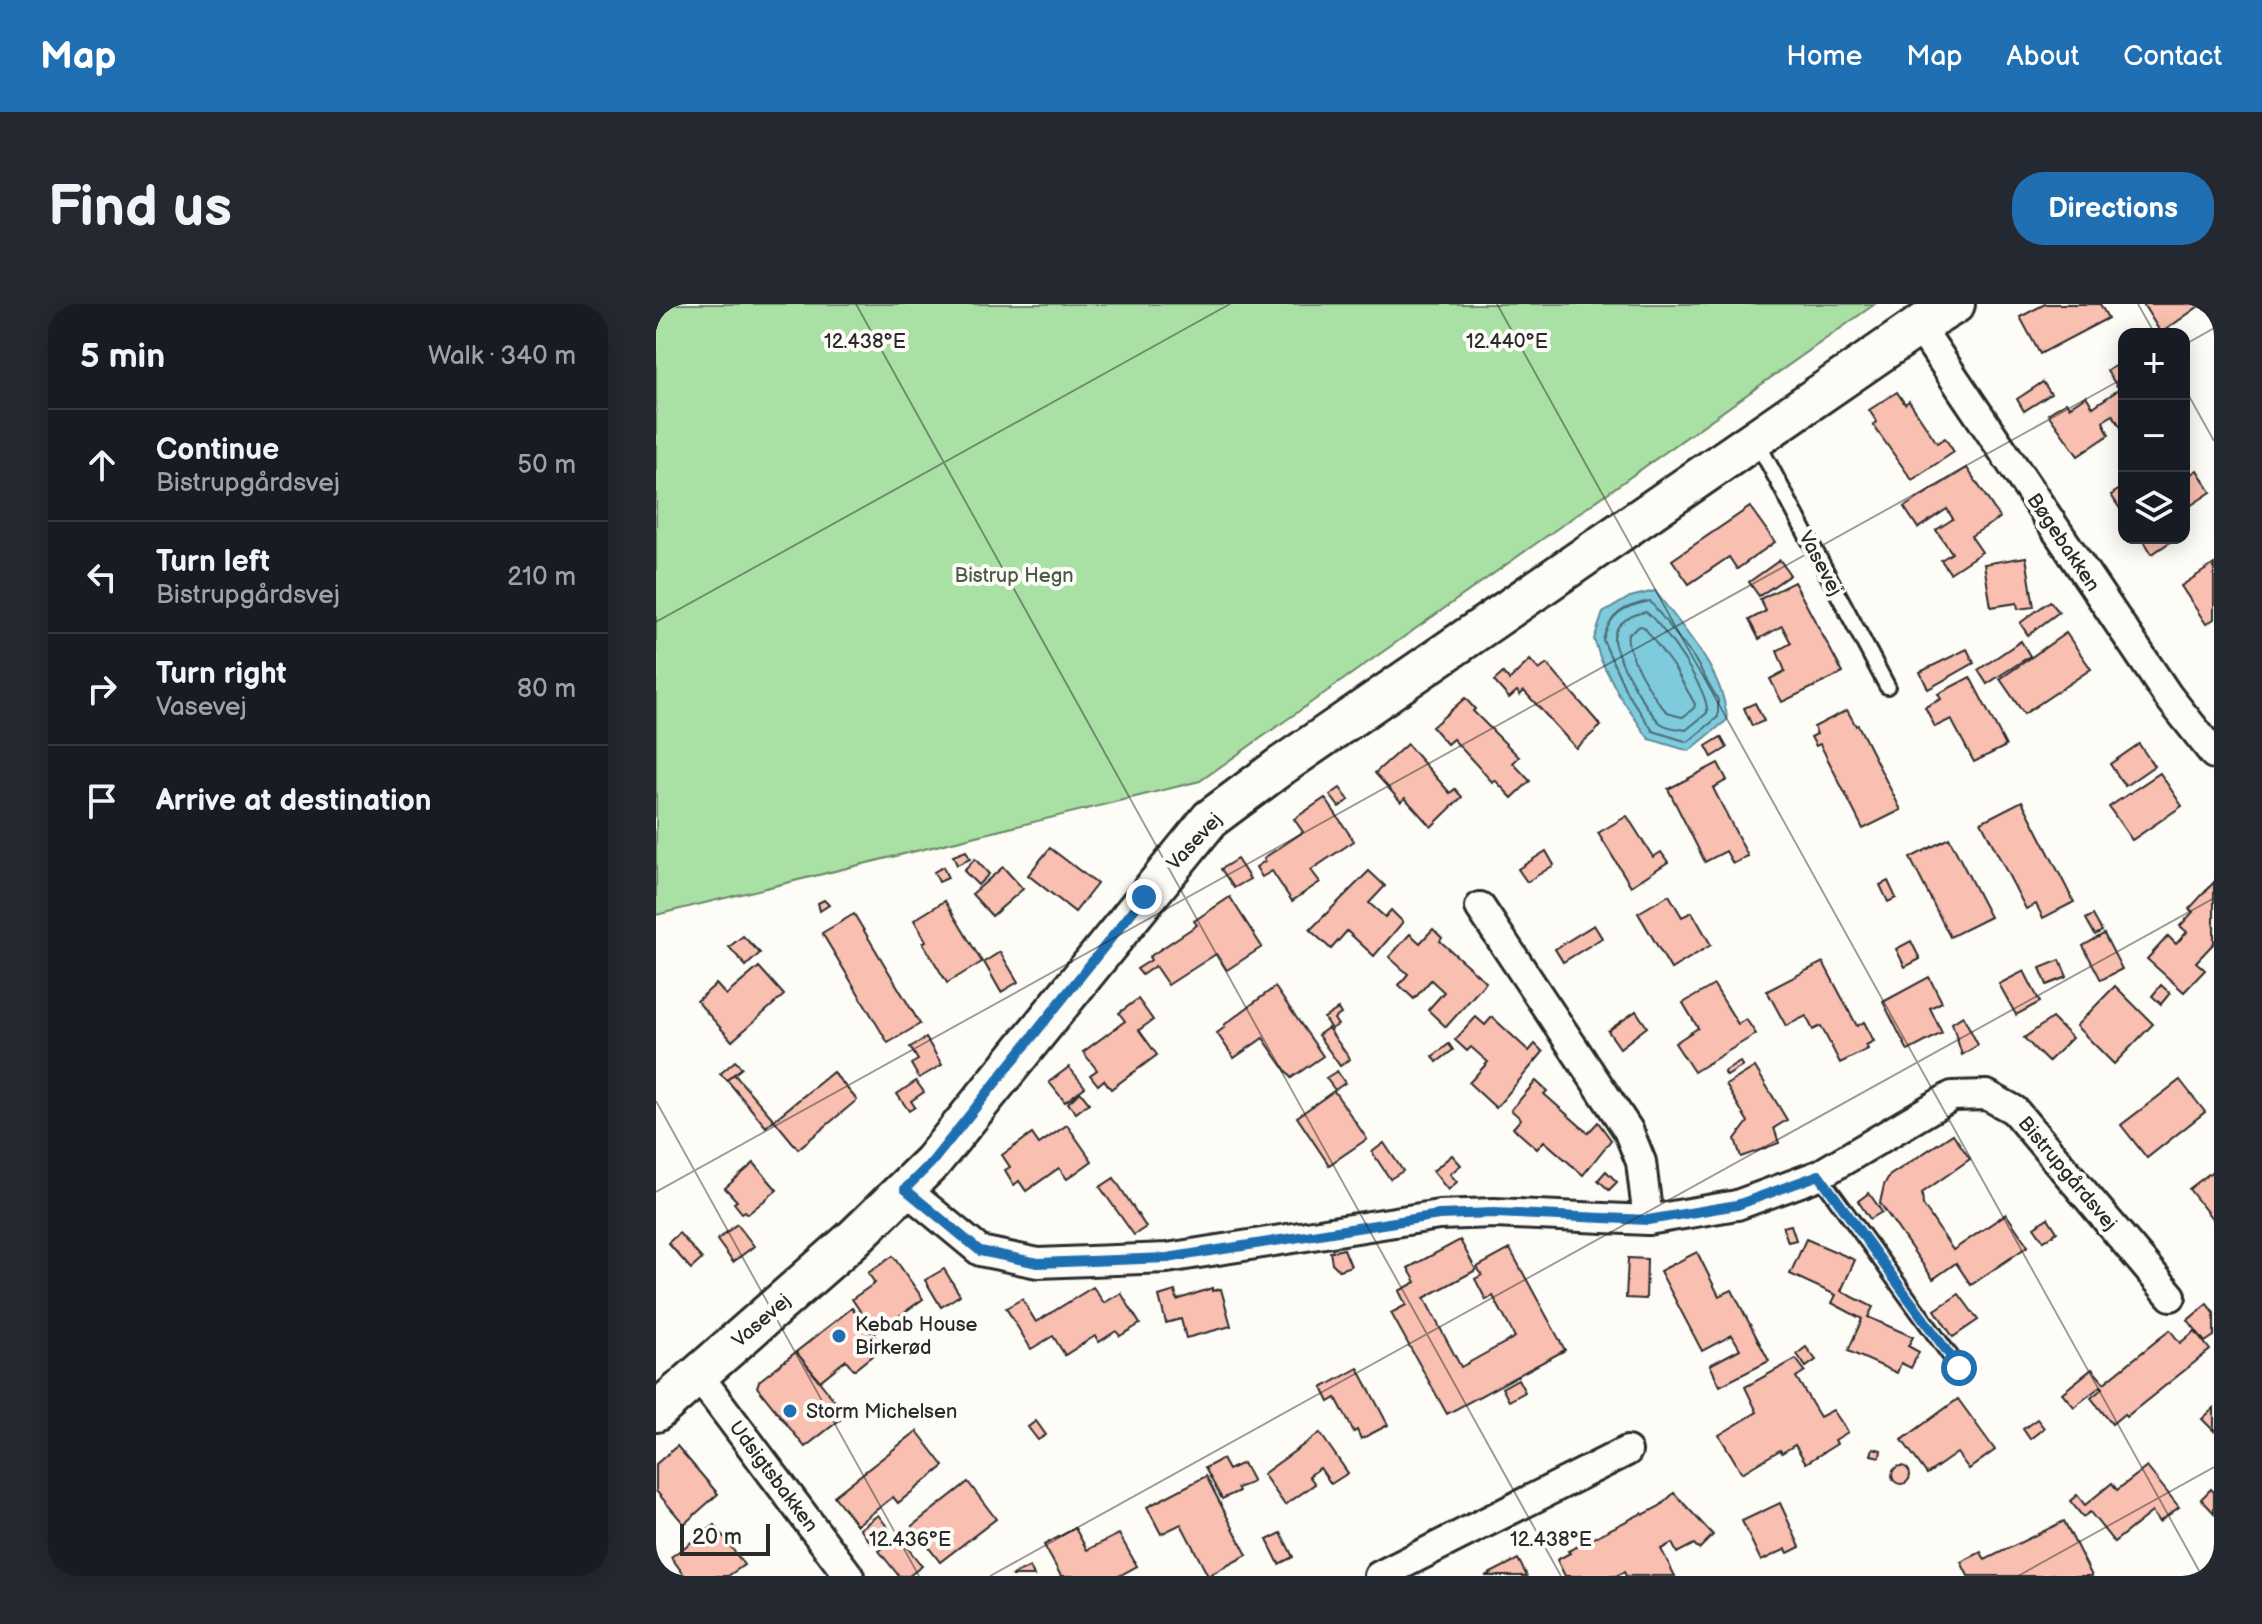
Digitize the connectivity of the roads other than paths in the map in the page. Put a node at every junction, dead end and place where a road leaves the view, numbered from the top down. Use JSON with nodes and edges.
{"nodes":[{"id":1,"x":1955,"y":304,"type":"edge"},
{"id":2,"x":1919,"y":326,"type":"junction"},
{"id":3,"x":1756,"y":440,"type":"junction"},
{"id":4,"x":1887,"y":686,"type":"dead end"},
{"id":5,"x":2214,"y":754,"type":"edge"},
{"id":6,"x":1480,"y":907,"type":"dead end"},
{"id":7,"x":1819,"y":1175,"type":"junction"},
{"id":8,"x":905,"y":1189,"type":"junction"},
{"id":9,"x":1648,"y":1220,"type":"junction"},
{"id":10,"x":2171,"y":1296,"type":"dead end"},
{"id":11,"x":1959,"y":1368,"type":"dead end"},
{"id":12,"x":698,"y":1375,"type":"junction"},
{"id":13,"x":656,"y":1412,"type":"edge"},
{"id":14,"x":1627,"y":1451,"type":"dead end"},
{"id":15,"x":849,"y":1576,"type":"edge"},
{"id":16,"x":1379,"y":1576,"type":"edge"}],
"edges":[{"from":1,"to":2,"type":"street","name":"Vasevej"},
{"from":2,"to":3,"type":"street","name":"Vasevej"},
{"from":2,"to":5,"type":"street","name":"Bøgebakken"},
{"from":3,"to":4,"type":"lane","name":"Vasevej"},
{"from":3,"to":8,"type":"street","name":"Vasevej"},
{"from":6,"to":9,"type":"street"},
{"from":7,"to":9,"type":"street","name":"Bistrupgårdsvej"},
{"from":7,"to":10,"type":"street","name":"Bistrupgårdsvej"},
{"from":7,"to":11,"type":"lane"},
{"from":8,"to":9,"type":"street","name":"Bistrupgårdsvej"},
{"from":8,"to":12,"type":"street","name":"Vasevej"},
{"from":12,"to":13,"type":"street","name":"Vasevej"},
{"from":12,"to":15,"type":"street","name":"Udsigtsbakken"},
{"from":14,"to":16,"type":"street"}]}
